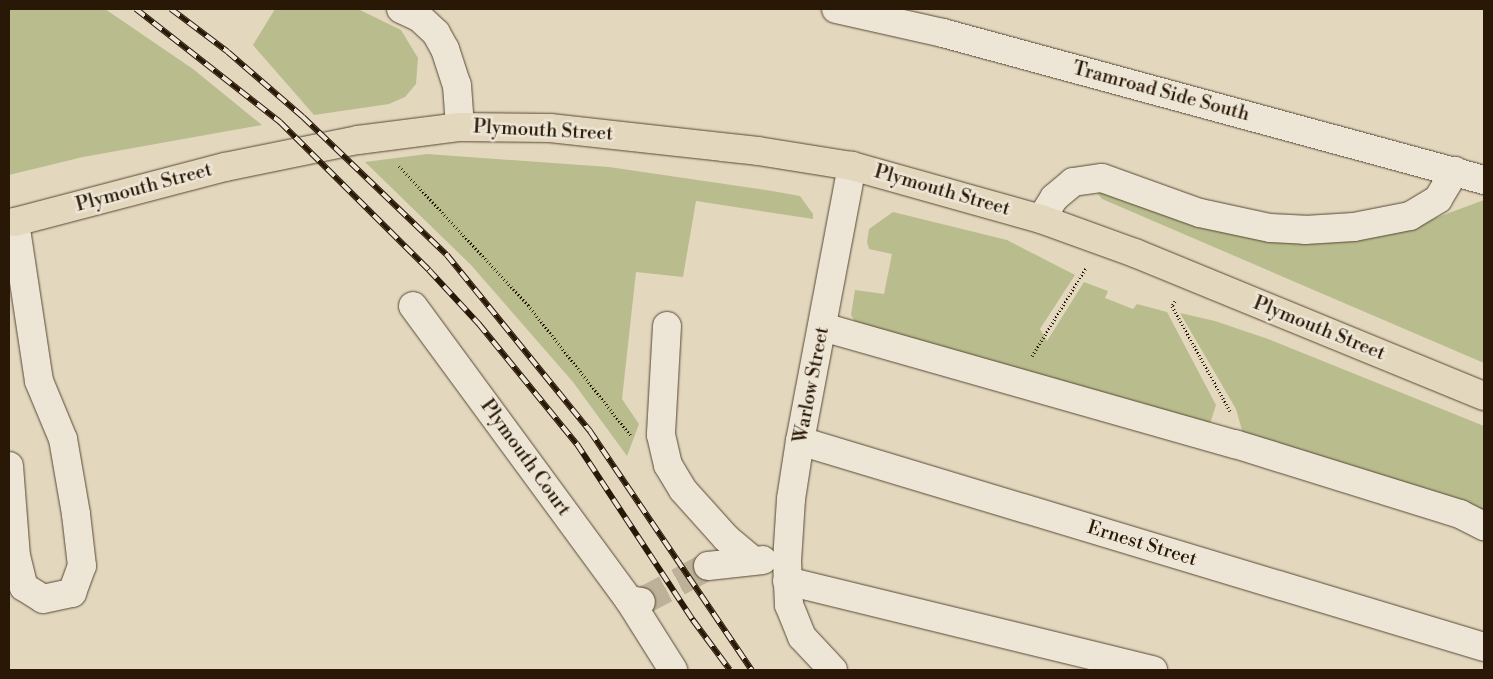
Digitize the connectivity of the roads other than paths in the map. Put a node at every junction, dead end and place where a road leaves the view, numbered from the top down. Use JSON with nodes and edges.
{"nodes":[{"id":1,"x":402,"y":9,"type":"edge"},
{"id":2,"x":836,"y":9,"type":"edge"},
{"id":3,"x":460,"y":127,"type":"junction"},
{"id":4,"x":852,"y":166,"type":"junction"},
{"id":5,"x":1455,"y":171,"type":"junction"},
{"id":6,"x":1484,"y":180,"type":"edge"},
{"id":7,"x":1041,"y":219,"type":"junction"},
{"id":8,"x":11,"y":223,"type":"edge"},
{"id":9,"x":413,"y":306,"type":"dead end"},
{"id":10,"x":667,"y":326,"type":"dead end"},
{"id":11,"x":823,"y":327,"type":"junction"},
{"id":12,"x":1484,"y":396,"type":"edge"},
{"id":13,"x":800,"y":441,"type":"junction"},
{"id":14,"x":9,"y":466,"type":"edge"},
{"id":15,"x":1484,"y":526,"type":"edge"},
{"id":16,"x":751,"y":560,"type":"junction"},
{"id":17,"x":708,"y":566,"type":"tunnel mouth"},
{"id":18,"x":788,"y":582,"type":"junction"},
{"id":19,"x":1484,"y":647,"type":"edge"},
{"id":20,"x":673,"y":670,"type":"edge"},
{"id":21,"x":833,"y":670,"type":"edge"},
{"id":22,"x":1153,"y":670,"type":"edge"}],
"edges":[{"from":1,"to":3,"type":"street"},
{"from":2,"to":5,"type":"street","name":"Tramroad Side South"},
{"from":3,"to":4,"type":"main road","name":"Plymouth Street"},
{"from":3,"to":8,"type":"main road","name":"Plymouth Street"},
{"from":4,"to":7,"type":"main road","name":"Plymouth Street"},
{"from":4,"to":11,"type":"street","name":"Warlow Street"},
{"from":5,"to":6,"type":"street","name":"Tramroad Side South"},
{"from":5,"to":7,"type":"street"},
{"from":7,"to":12,"type":"main road","name":"Plymouth Street"},
{"from":8,"to":14,"type":"street"},
{"from":9,"to":20,"type":"street","name":"Plymouth Court"},
{"from":10,"to":16,"type":"street"},
{"from":11,"to":13,"type":"street","name":"Warlow Street"},
{"from":11,"to":15,"type":"street"},
{"from":13,"to":18,"type":"street","name":"Warlow Street"},
{"from":13,"to":19,"type":"street","name":"Ernest Street"},
{"from":16,"to":17,"type":"street"},
{"from":16,"to":18,"type":"street"},
{"from":18,"to":21,"type":"street"},
{"from":18,"to":22,"type":"street"}]}
